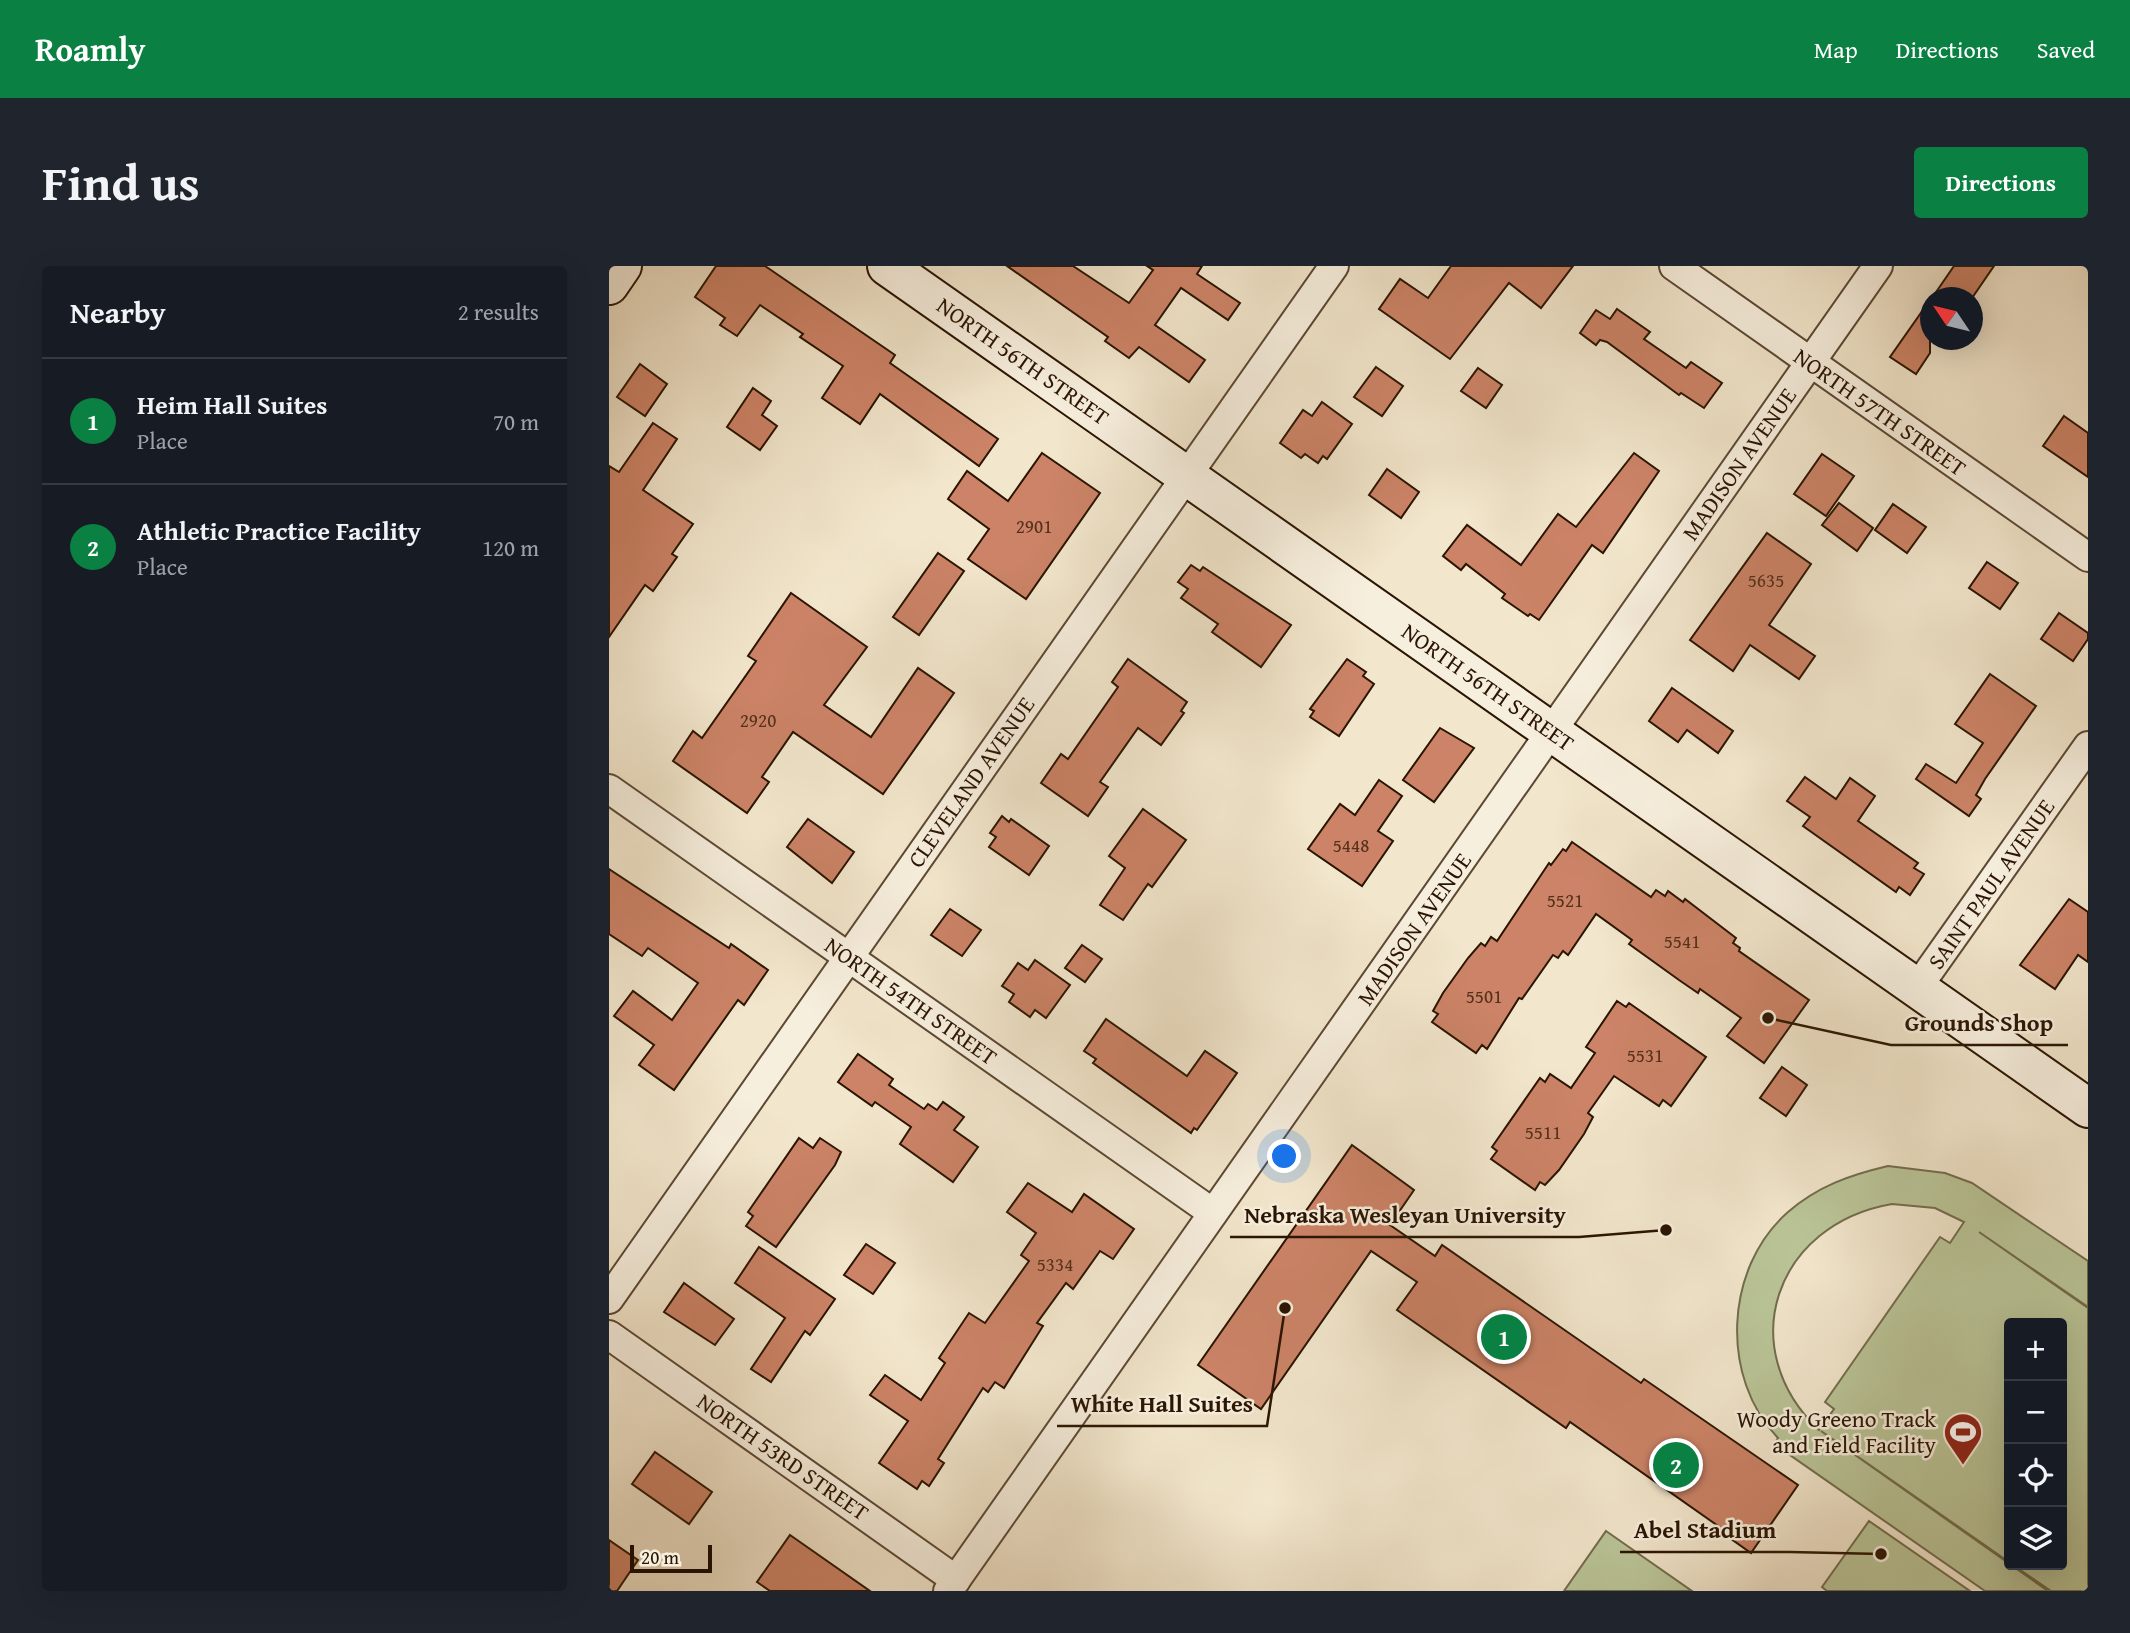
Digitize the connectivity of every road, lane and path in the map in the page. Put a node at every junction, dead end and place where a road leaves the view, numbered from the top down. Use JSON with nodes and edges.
{"nodes":[{"id":1,"x":622,"y":266,"type":"edge"},
{"id":2,"x":887,"y":266,"type":"edge"},
{"id":3,"x":1334,"y":266,"type":"edge"},
{"id":4,"x":1674,"y":266,"type":"edge"},
{"id":5,"x":1878,"y":266,"type":"edge"},
{"id":6,"x":609,"y":285,"type":"edge"},
{"id":7,"x":1810,"y":363,"type":"junction"},
{"id":8,"x":1186,"y":475,"type":"junction"},
{"id":9,"x":2088,"y":556,"type":"edge"},
{"id":10,"x":1552,"y":732,"type":"junction"},
{"id":11,"x":2088,"y":746,"type":"edge"},
{"id":12,"x":609,"y":789,"type":"edge"},
{"id":13,"x":848,"y":957,"type":"junction"},
{"id":14,"x":1917,"y":988,"type":"junction"},
{"id":15,"x":2088,"y":1108,"type":"edge"},
{"id":16,"x":1213,"y":1213,"type":"junction"},
{"id":17,"x":609,"y":1299,"type":"edge"},
{"id":18,"x":609,"y":1335,"type":"edge"},
{"id":19,"x":952,"y":1585,"type":"edge"}],
"edges":[{"from":1,"to":6,"type":"main road"},
{"from":2,"to":8,"type":"main road","name":"NORTH 56TH STREET"},
{"from":3,"to":8,"type":"street","name":"CLEVELAND AVENUE"},
{"from":4,"to":7,"type":"street","name":"NORTH 57TH STREET"},
{"from":5,"to":7,"type":"street","name":"MADISON AVENUE"},
{"from":7,"to":9,"type":"street","name":"NORTH 57TH STREET"},
{"from":7,"to":10,"type":"street","name":"MADISON AVENUE"},
{"from":8,"to":10,"type":"main road","name":"NORTH 56TH STREET"},
{"from":8,"to":13,"type":"street","name":"CLEVELAND AVENUE"},
{"from":10,"to":14,"type":"main road","name":"NORTH 56TH STREET"},
{"from":10,"to":16,"type":"street","name":"MADISON AVENUE"},
{"from":11,"to":14,"type":"street","name":"SAINT PAUL AVENUE"},
{"from":12,"to":13,"type":"street","name":"NORTH 54TH STREET"},
{"from":13,"to":16,"type":"street","name":"NORTH 54TH STREET"},
{"from":13,"to":17,"type":"street","name":"CLEVELAND AVENUE"},
{"from":14,"to":15,"type":"main road","name":"NORTH 56TH STREET"},
{"from":16,"to":19,"type":"street","name":"MADISON AVENUE"},
{"from":18,"to":19,"type":"street","name":"NORTH 53RD STREET"}]}
